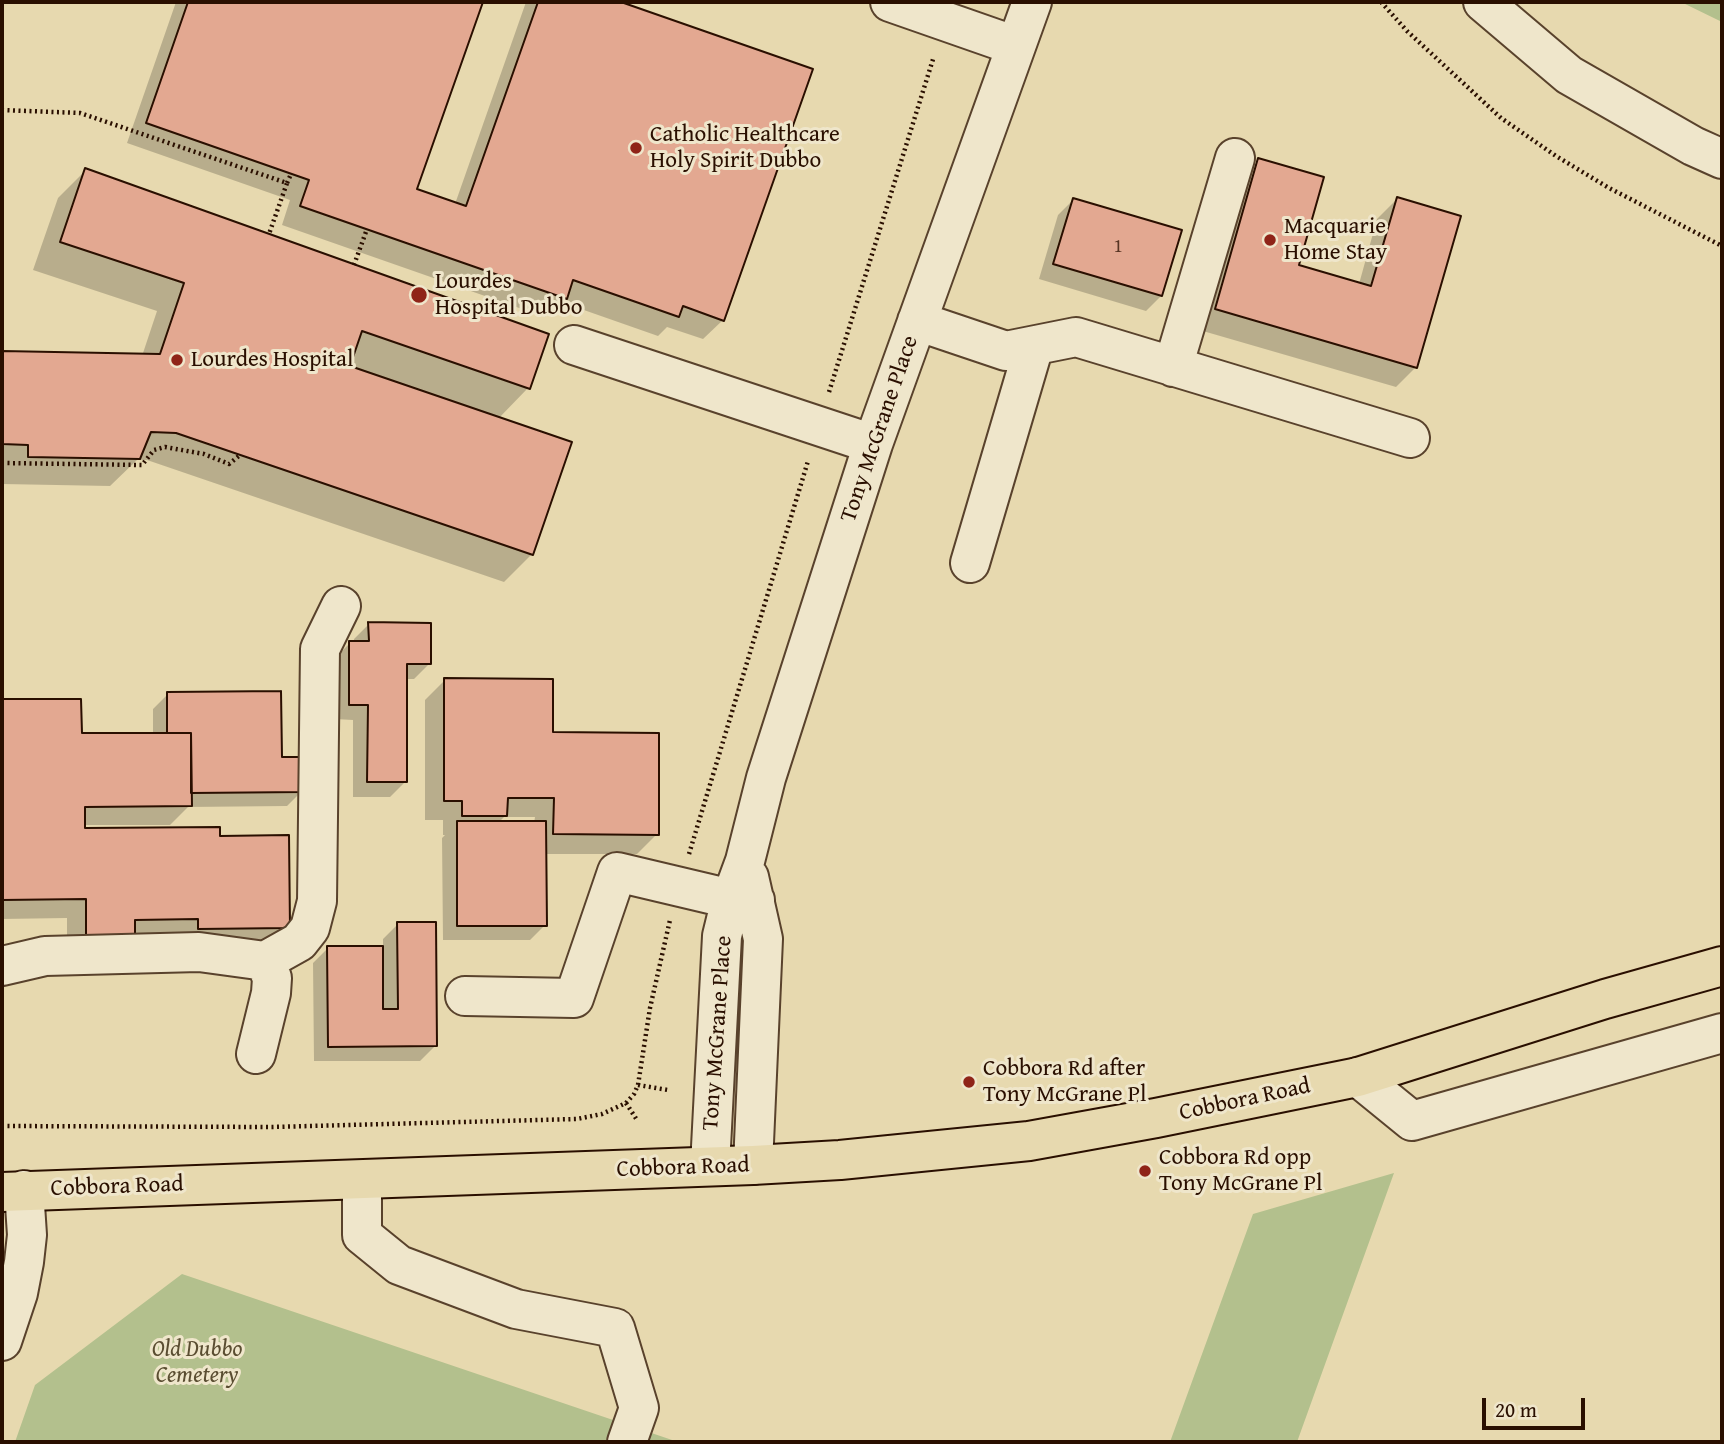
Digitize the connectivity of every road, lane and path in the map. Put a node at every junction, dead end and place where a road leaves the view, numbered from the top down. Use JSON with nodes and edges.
{"nodes":[{"id":1,"x":890,"y":2,"type":"edge"},
{"id":2,"x":1032,"y":2,"type":"edge"},
{"id":3,"x":1381,"y":2,"type":"edge"},
{"id":4,"x":1483,"y":2,"type":"edge"},
{"id":5,"x":945,"y":21,"type":"junction"},
{"id":6,"x":1016,"y":46,"type":"junction"},
{"id":7,"x":2,"y":110,"type":"edge"},
{"id":8,"x":1235,"y":158,"type":"dead end"},
{"id":9,"x":1722,"y":159,"type":"edge"},
{"id":10,"x":290,"y":174,"type":"dead end"},
{"id":11,"x":287,"y":183,"type":"junction"},
{"id":12,"x":367,"y":229,"type":"dead end"},
{"id":13,"x":269,"y":234,"type":"dead end"},
{"id":14,"x":1722,"y":246,"type":"edge"},
{"id":15,"x":354,"y":265,"type":"dead end"},
{"id":16,"x":917,"y":321,"type":"junction"},
{"id":17,"x":574,"y":345,"type":"dead end"},
{"id":18,"x":1034,"y":345,"type":"junction"},
{"id":19,"x":1173,"y":366,"type":"junction"},
{"id":20,"x":819,"y":426,"type":"junction"},
{"id":21,"x":1409,"y":439,"type":"dead end"},
{"id":22,"x":873,"y":444,"type":"junction"},
{"id":23,"x":240,"y":455,"type":"dead end"},
{"id":24,"x":2,"y":463,"type":"edge"},
{"id":25,"x":970,"y":563,"type":"dead end"},
{"id":26,"x":341,"y":606,"type":"dead end"},
{"id":27,"x":680,"y":887,"type":"junction"},
{"id":28,"x":743,"y":900,"type":"junction"},
{"id":29,"x":265,"y":961,"type":"junction"},
{"id":30,"x":2,"y":966,"type":"edge"},
{"id":31,"x":1722,"y":966,"type":"edge"},
{"id":32,"x":465,"y":996,"type":"dead end"},
{"id":33,"x":1722,"y":1033,"type":"edge"},
{"id":34,"x":256,"y":1054,"type":"dead end"},
{"id":35,"x":1358,"y":1077,"type":"junction"},
{"id":36,"x":638,"y":1085,"type":"junction"},
{"id":37,"x":668,"y":1090,"type":"dead end"},
{"id":38,"x":626,"y":1103,"type":"junction"},
{"id":39,"x":636,"y":1120,"type":"dead end"},
{"id":40,"x":2,"y":1126,"type":"edge"},
{"id":41,"x":753,"y":1165,"type":"junction"},
{"id":42,"x":710,"y":1166,"type":"junction"},
{"id":43,"x":362,"y":1180,"type":"junction"},
{"id":44,"x":13,"y":1191,"type":"edge"},
{"id":45,"x":2,"y":1341,"type":"edge"},
{"id":46,"x":627,"y":1442,"type":"edge"}],
"edges":[{"from":1,"to":5,"type":"street"},
{"from":2,"to":6,"type":"street","name":"Tony McGrane Place"},
{"from":3,"to":14,"type":"path"},
{"from":4,"to":9,"type":"street"},
{"from":5,"to":6,"type":"street"},
{"from":5,"to":20,"type":"path"},
{"from":6,"to":16,"type":"street","name":"Tony McGrane Place"},
{"from":7,"to":11,"type":"path"},
{"from":8,"to":19,"type":"street"},
{"from":10,"to":11,"type":"path"},
{"from":11,"to":13,"type":"path"},
{"from":12,"to":15,"type":"path"},
{"from":16,"to":18,"type":"street"},
{"from":16,"to":22,"type":"street","name":"Tony McGrane Place"},
{"from":17,"to":20,"type":"street"},
{"from":18,"to":19,"type":"street"},
{"from":18,"to":25,"type":"street"},
{"from":19,"to":21,"type":"street"},
{"from":20,"to":22,"type":"street"},
{"from":20,"to":27,"type":"path"},
{"from":22,"to":28,"type":"street","name":"Tony McGrane Place"},
{"from":23,"to":24,"type":"path"},
{"from":26,"to":29,"type":"street"},
{"from":27,"to":28,"type":"street"},
{"from":27,"to":32,"type":"street"},
{"from":27,"to":36,"type":"path"},
{"from":28,"to":41,"type":"street","name":"Tony McGrane Place"},
{"from":28,"to":42,"type":"street","name":"Tony McGrane Place"},
{"from":29,"to":30,"type":"street"},
{"from":29,"to":34,"type":"street"},
{"from":31,"to":35,"type":"main road","name":"Cobbora Road"},
{"from":33,"to":35,"type":"street"},
{"from":35,"to":41,"type":"main road","name":"Cobbora Road"},
{"from":36,"to":37,"type":"path"},
{"from":36,"to":38,"type":"path"},
{"from":38,"to":39,"type":"path"},
{"from":38,"to":40,"type":"path"},
{"from":41,"to":42,"type":"main road","name":"Cobbora Road"},
{"from":42,"to":43,"type":"main road","name":"Cobbora Road"},
{"from":43,"to":44,"type":"main road","name":"Cobbora Road"},
{"from":43,"to":46,"type":"street"},
{"from":44,"to":45,"type":"street"}]}
